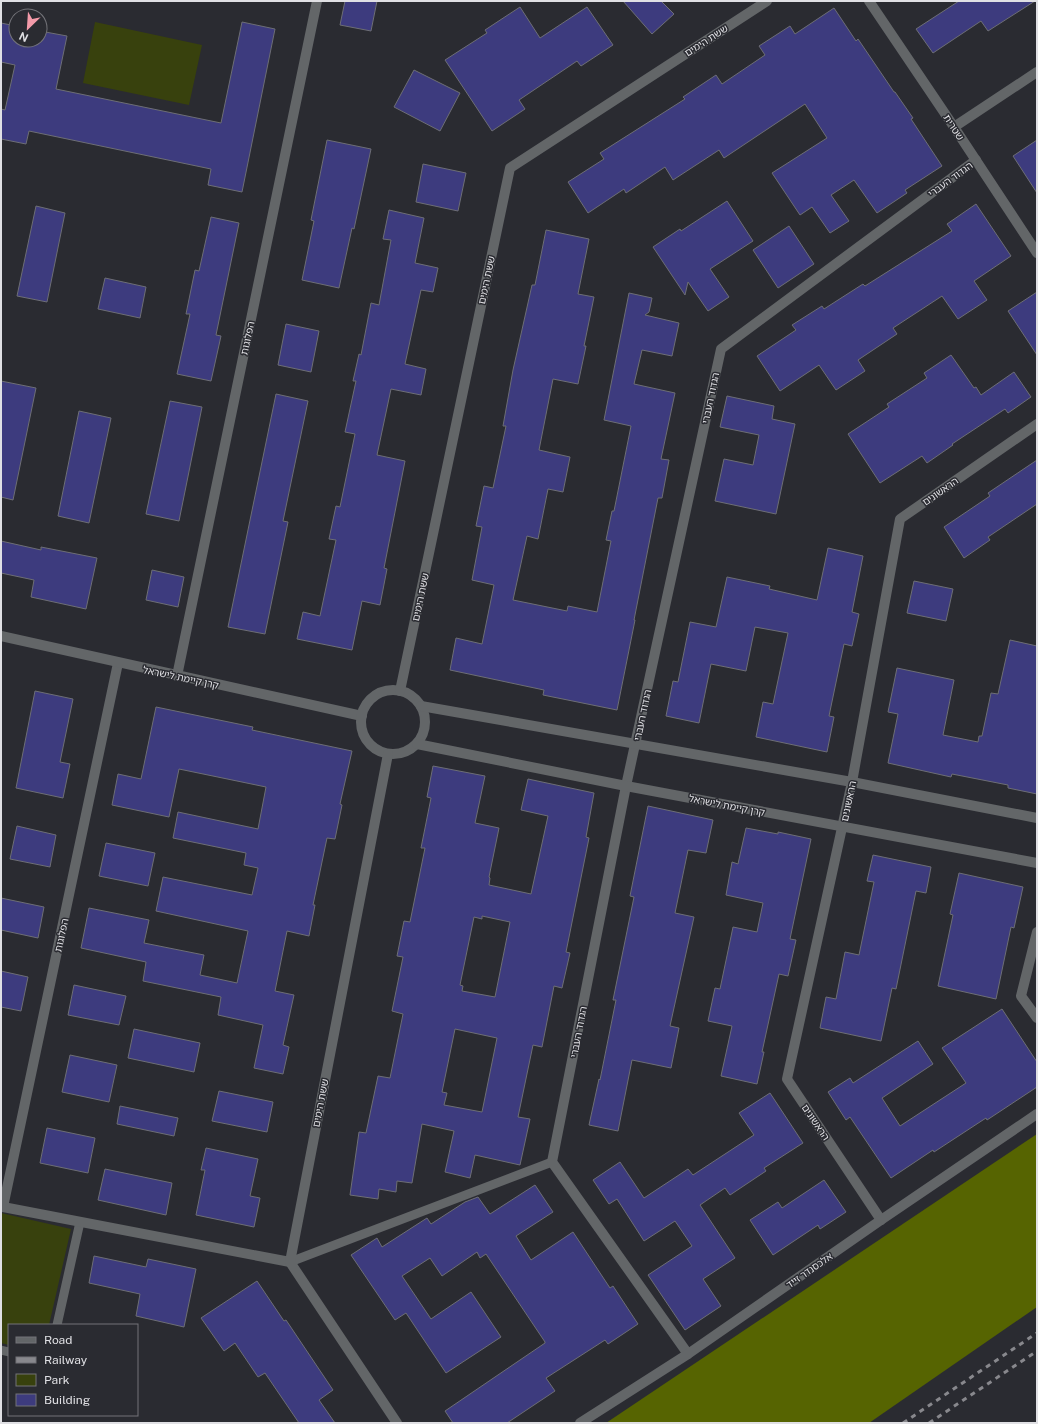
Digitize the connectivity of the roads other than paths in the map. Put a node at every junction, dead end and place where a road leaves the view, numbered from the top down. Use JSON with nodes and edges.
{"nodes":[{"id":1,"x":317,"y":1,"type":"edge"},
{"id":2,"x":767,"y":1,"type":"edge"},
{"id":3,"x":869,"y":1,"type":"edge"},
{"id":4,"x":1037,"y":72,"type":"edge"},
{"id":5,"x":954,"y":127,"type":"junction"},
{"id":6,"x":976,"y":160,"type":"junction"},
{"id":7,"x":1037,"y":253,"type":"edge"},
{"id":8,"x":1037,"y":424,"type":"edge"},
{"id":9,"x":1,"y":636,"type":"edge"},
{"id":10,"x":118,"y":663,"type":"junction"},
{"id":11,"x":177,"y":676,"type":"junction"},
{"id":12,"x":400,"y":691,"type":"junction"},
{"id":13,"x":421,"y":706,"type":"junction"},
{"id":14,"x":362,"y":716,"type":"junction"},
{"id":15,"x":636,"y":743,"type":"junction"},
{"id":16,"x":417,"y":744,"type":"junction"},
{"id":17,"x":388,"y":754,"type":"junction"},
{"id":18,"x":852,"y":782,"type":"junction"},
{"id":19,"x":626,"y":786,"type":"junction"},
{"id":20,"x":1037,"y":818,"type":"edge"},
{"id":21,"x":842,"y":827,"type":"junction"},
{"id":22,"x":1037,"y":863,"type":"edge"},
{"id":23,"x":1037,"y":932,"type":"edge"},
{"id":24,"x":1037,"y":1018,"type":"edge"},
{"id":25,"x":1037,"y":1114,"type":"edge"},
{"id":26,"x":552,"y":1162,"type":"junction"},
{"id":27,"x":2,"y":1207,"type":"edge"},
{"id":28,"x":881,"y":1220,"type":"junction"},
{"id":29,"x":80,"y":1222,"type":"junction"},
{"id":30,"x":290,"y":1262,"type":"junction"},
{"id":31,"x":57,"y":1324,"type":"edge"},
{"id":32,"x":688,"y":1354,"type":"junction"},
{"id":33,"x":397,"y":1423,"type":"edge"},
{"id":34,"x":580,"y":1423,"type":"edge"}],
"edges":[{"from":1,"to":11,"type":"street","name":"הפלוגות"},
{"from":2,"to":12,"type":"street","name":"ששת הימים"},
{"from":3,"to":5,"type":"street","name":"שטרית"},
{"from":4,"to":5,"type":"street"},
{"from":5,"to":6,"type":"street","name":"שטרית"},
{"from":6,"to":7,"type":"street","name":"שטרית"},
{"from":6,"to":15,"type":"street","name":"הגדוד העברי"},
{"from":8,"to":18,"type":"street","name":"הראשונים"},
{"from":9,"to":10,"type":"street","name":"קרן קיימת לישראל"},
{"from":10,"to":11,"type":"street","name":"קרן קיימת לישראל"},
{"from":10,"to":27,"type":"street","name":"הפלוגות"},
{"from":11,"to":14,"type":"street","name":"קרן קיימת לישראל"},
{"from":12,"to":13,"type":"street"},
{"from":12,"to":14,"type":"street"},
{"from":13,"to":15,"type":"street"},
{"from":13,"to":16,"type":"street"},
{"from":14,"to":17,"type":"street"},
{"from":15,"to":18,"type":"street"},
{"from":15,"to":19,"type":"street","name":"הגדוד העברי"},
{"from":16,"to":17,"type":"street"},
{"from":16,"to":19,"type":"street","name":"קרן קיימת לישראל"},
{"from":17,"to":30,"type":"street","name":"ששת הימים"},
{"from":18,"to":20,"type":"street"},
{"from":18,"to":21,"type":"street","name":"הראשונים"},
{"from":19,"to":21,"type":"street","name":"קרן קיימת לישראל"},
{"from":19,"to":26,"type":"street","name":"הגדוד העברי"},
{"from":21,"to":22,"type":"street","name":"קרן קיימת לישראל"},
{"from":21,"to":28,"type":"street","name":"הראשונים"},
{"from":23,"to":24,"type":"street"},
{"from":25,"to":28,"type":"street","name":"אלכסנדר זייד"},
{"from":26,"to":30,"type":"lane"},
{"from":26,"to":32,"type":"street"},
{"from":27,"to":29,"type":"street"},
{"from":28,"to":32,"type":"street","name":"אלכסנדר זייד"},
{"from":29,"to":30,"type":"street"},
{"from":29,"to":31,"type":"lane"},
{"from":30,"to":33,"type":"street"},
{"from":32,"to":34,"type":"street","name":"אלכסנדר זייד"}]}
